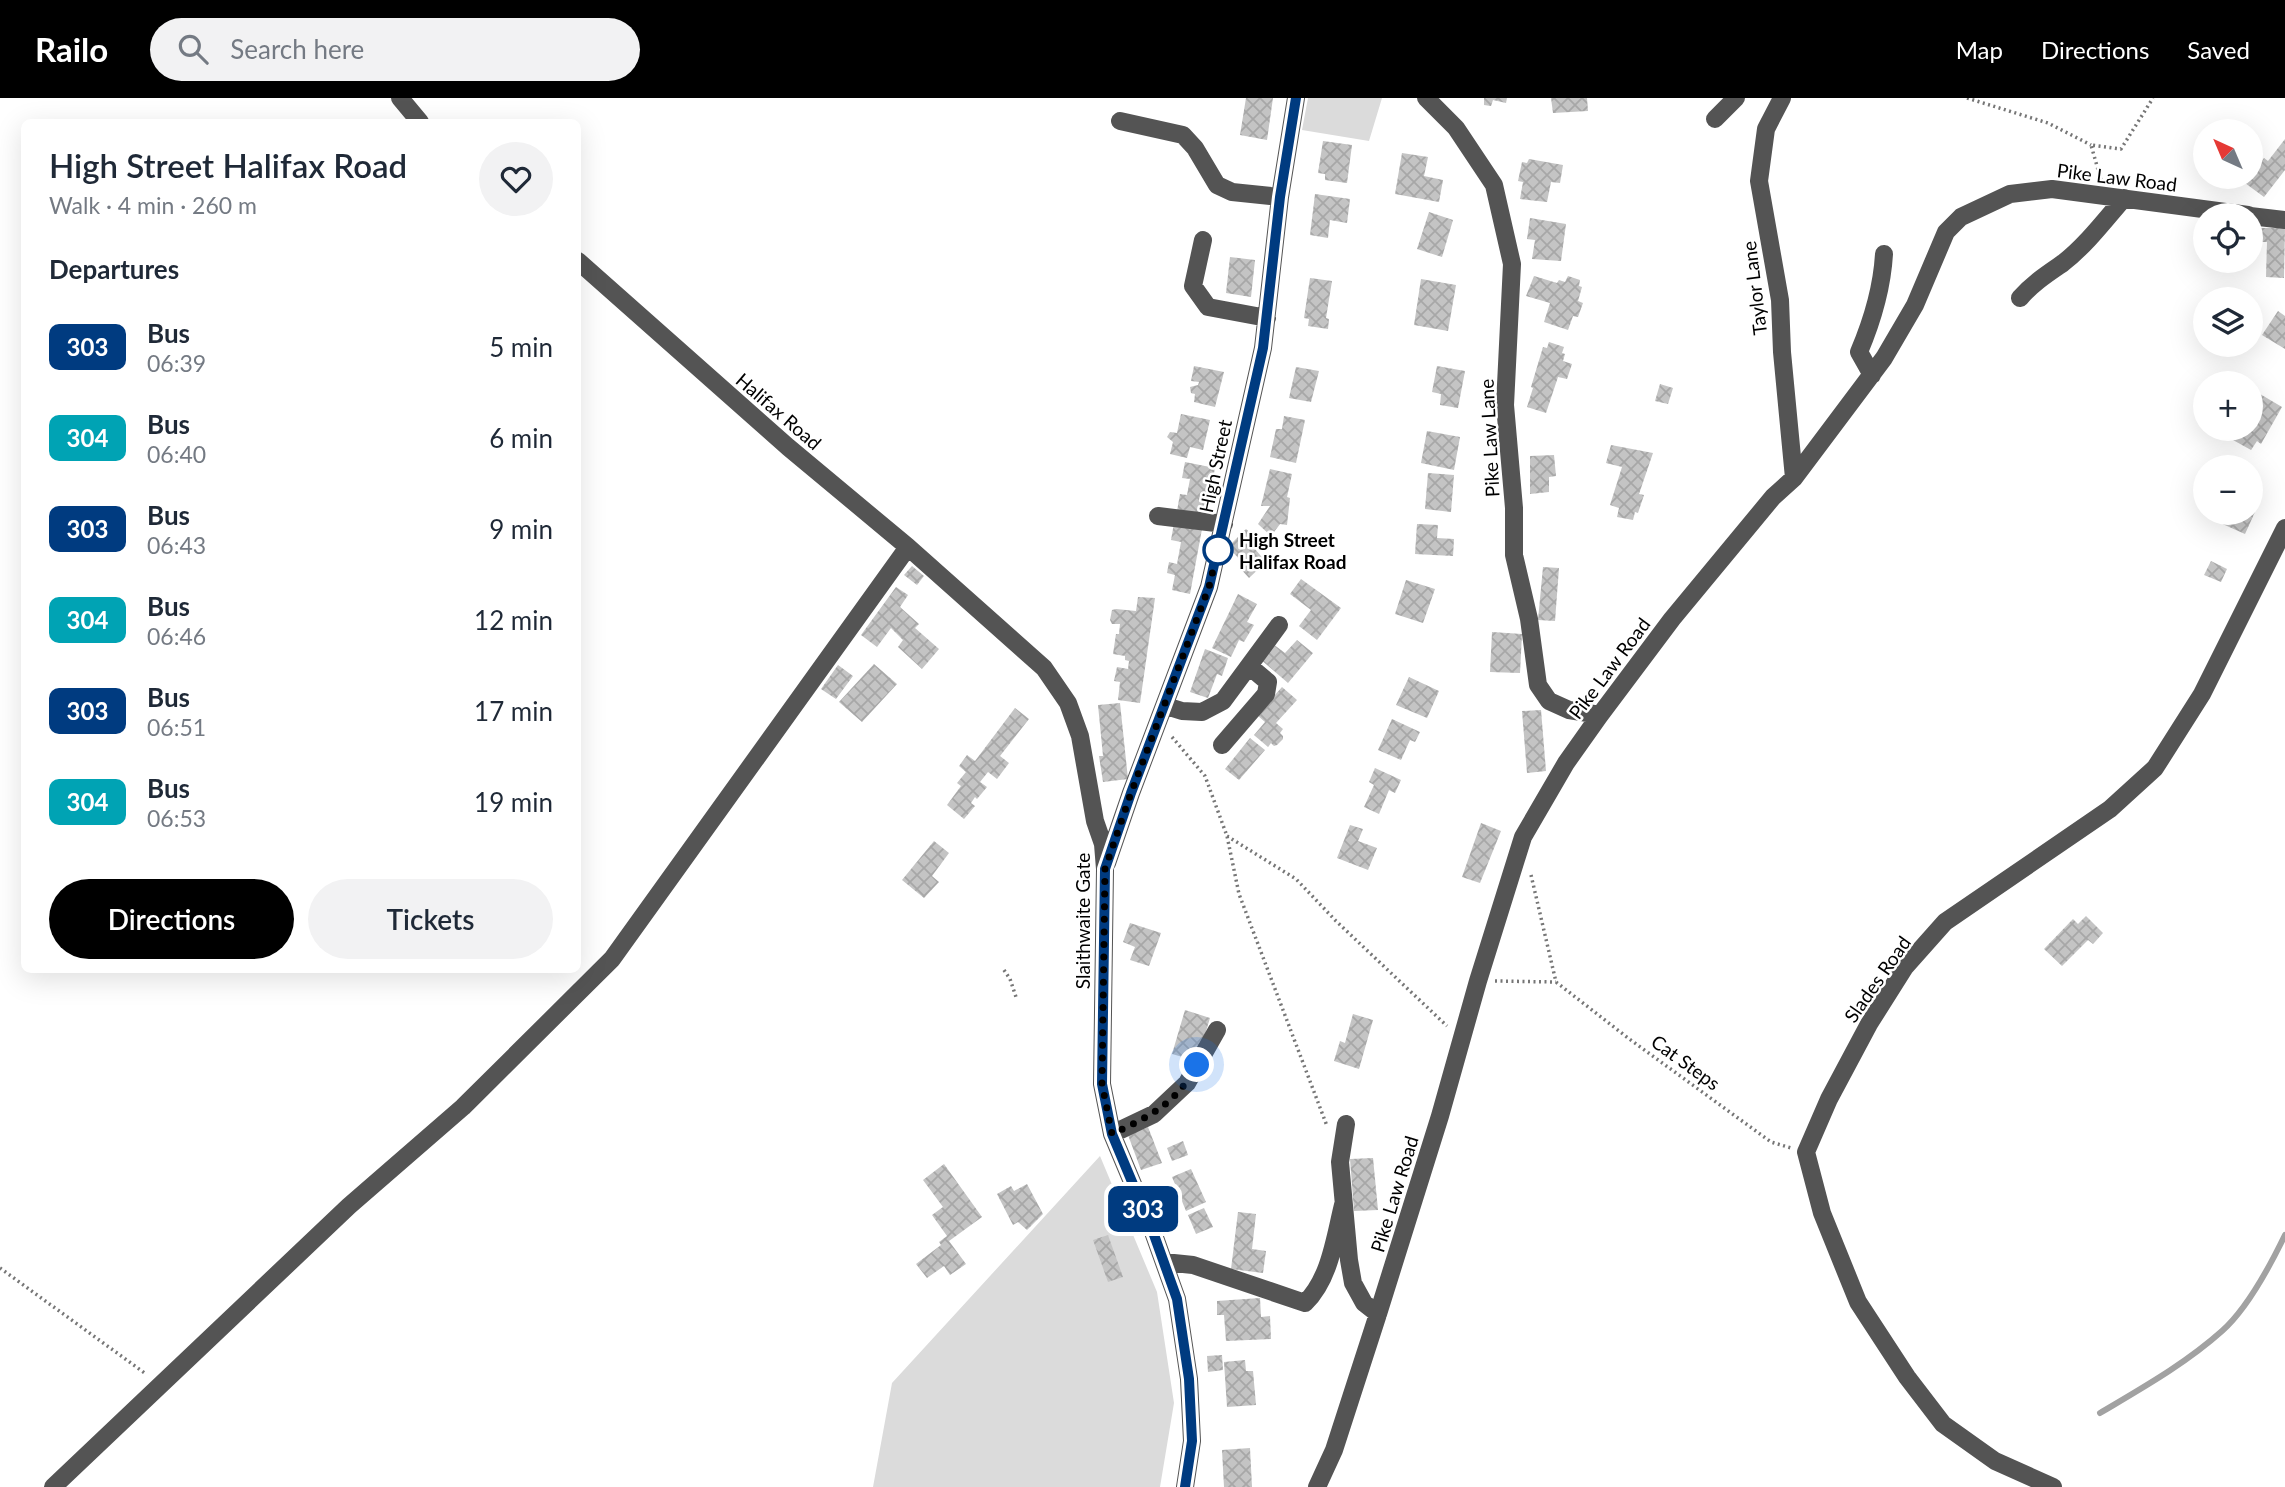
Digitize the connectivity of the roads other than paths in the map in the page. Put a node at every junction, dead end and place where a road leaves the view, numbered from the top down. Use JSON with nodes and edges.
{"nodes":[{"id":1,"x":400,"y":98,"type":"edge"},
{"id":2,"x":1296,"y":98,"type":"edge"},
{"id":3,"x":1426,"y":98,"type":"edge"},
{"id":4,"x":1735,"y":98,"type":"edge"},
{"id":5,"x":1782,"y":98,"type":"edge"},
{"id":6,"x":418,"y":119,"type":"edge"},
{"id":7,"x":1715,"y":119,"type":"dead end"},
{"id":8,"x":1121,"y":121,"type":"dead end"},
{"id":9,"x":1280,"y":197,"type":"junction"},
{"id":10,"x":2124,"y":198,"type":"junction"},
{"id":11,"x":2193,"y":207,"type":"edge"},
{"id":12,"x":2263,"y":217,"type":"edge"},
{"id":13,"x":2285,"y":220,"type":"edge"},
{"id":14,"x":1203,"y":240,"type":"dead end"},
{"id":15,"x":1884,"y":254,"type":"dead end"},
{"id":16,"x":581,"y":264,"type":"edge"},
{"id":17,"x":2020,"y":298,"type":"dead end"},
{"id":18,"x":1267,"y":317,"type":"junction"},
{"id":19,"x":1872,"y":374,"type":"junction"},
{"id":20,"x":1794,"y":478,"type":"junction"},
{"id":21,"x":1158,"y":516,"type":"dead end"},
{"id":22,"x":1224,"y":524,"type":"junction"},
{"id":23,"x":2285,"y":528,"type":"edge"},
{"id":24,"x":908,"y":547,"type":"junction"},
{"id":25,"x":955,"y":590,"type":"joint"},
{"id":26,"x":1279,"y":625,"type":"dead end"},
{"id":27,"x":1249,"y":666,"type":"junction"},
{"id":28,"x":1163,"y":714,"type":"junction"},
{"id":29,"x":1600,"y":715,"type":"junction"},
{"id":30,"x":1222,"y":745,"type":"dead end"},
{"id":31,"x":1105,"y":869,"type":"junction"},
{"id":32,"x":1217,"y":1030,"type":"dead end"},
{"id":33,"x":1346,"y":1124,"type":"dead end"},
{"id":34,"x":1112,"y":1134,"type":"junction"},
{"id":35,"x":1343,"y":1205,"type":"junction"},
{"id":36,"x":1164,"y":1262,"type":"junction"},
{"id":37,"x":1378,"y":1314,"type":"junction"},
{"id":38,"x":53,"y":1487,"type":"edge"},
{"id":39,"x":1185,"y":1487,"type":"edge"},
{"id":40,"x":1317,"y":1487,"type":"edge"},
{"id":41,"x":2053,"y":1487,"type":"edge"}],
"edges":[{"from":1,"to":6,"type":"street"},
{"from":2,"to":9,"type":"street","name":"High Street"},
{"from":3,"to":29,"type":"street","name":"Pike Law Lane"},
{"from":4,"to":7,"type":"street"},
{"from":5,"to":20,"type":"street","name":"Taylor Lane"},
{"from":8,"to":9,"type":"street"},
{"from":9,"to":18,"type":"street","name":"High Street"},
{"from":10,"to":11,"type":"street","name":"Pike Law Road"},
{"from":10,"to":17,"type":"street"},
{"from":10,"to":19,"type":"street","name":"Pike Law Road"},
{"from":12,"to":13,"type":"street","name":"Pike Law Road"},
{"from":14,"to":18,"type":"street"},
{"from":15,"to":19,"type":"street"},
{"from":16,"to":24,"type":"street","name":"Halifax Road"},
{"from":18,"to":22,"type":"street","name":"High Street"},
{"from":19,"to":20,"type":"street","name":"Pike Law Road"},
{"from":20,"to":29,"type":"street","name":"Pike Law Road"},
{"from":21,"to":22,"type":"street"},
{"from":22,"to":28,"type":"street","name":"High Street"},
{"from":23,"to":41,"type":"street","name":"Slades Road"},
{"from":24,"to":25,"type":"street","name":"Halifax Road"},
{"from":24,"to":38,"type":"street"},
{"from":25,"to":31,"type":"street","name":"Slaithwaite Gate"},
{"from":26,"to":27,"type":"street"},
{"from":27,"to":28,"type":"street"},
{"from":27,"to":30,"type":"street"},
{"from":28,"to":31,"type":"street","name":"High Street"},
{"from":29,"to":37,"type":"street","name":"Pike Law Road"},
{"from":31,"to":34,"type":"street","name":"Slaithwaite Gate"},
{"from":32,"to":34,"type":"street"},
{"from":33,"to":35,"type":"street"},
{"from":34,"to":36,"type":"street","name":"Slaithwaite Gate"},
{"from":35,"to":36,"type":"street"},
{"from":35,"to":37,"type":"street"},
{"from":36,"to":39,"type":"street","name":"Slaithwaite Gate"},
{"from":37,"to":40,"type":"street","name":"Pike Law Road"}]}
